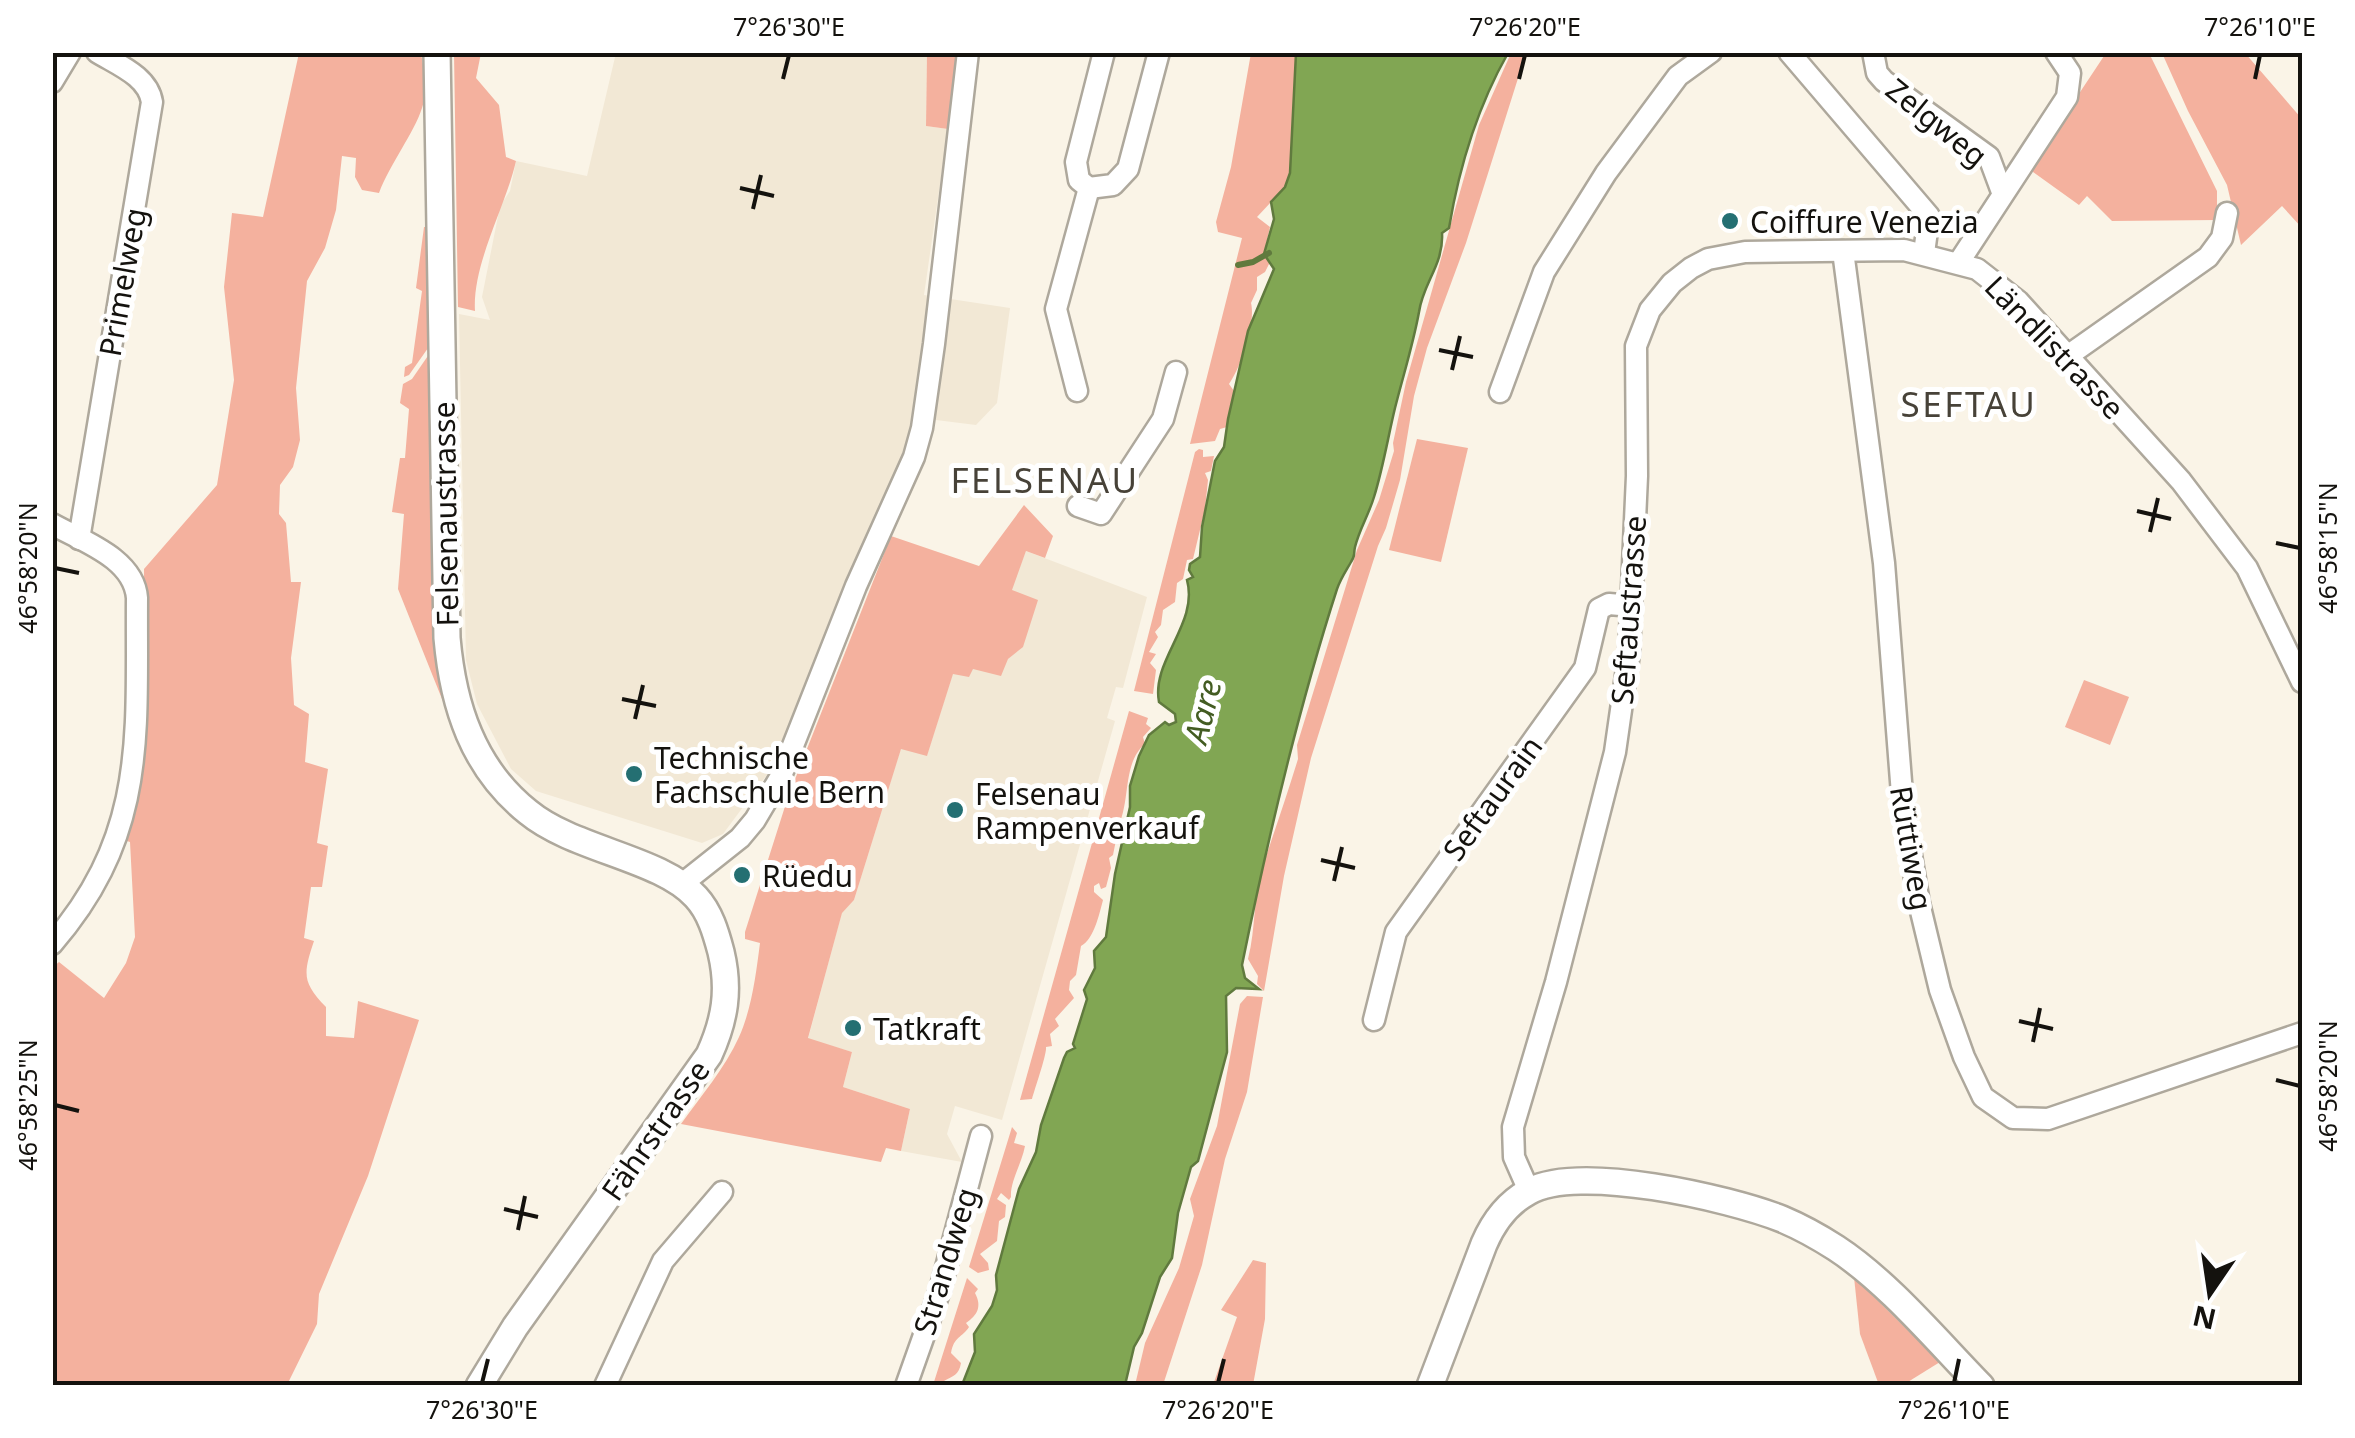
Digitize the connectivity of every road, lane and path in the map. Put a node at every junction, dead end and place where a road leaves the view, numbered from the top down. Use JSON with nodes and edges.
{"nodes":[{"id":1,"x":70,"y":52,"type":"edge"},
{"id":2,"x":97,"y":52,"type":"edge"},
{"id":3,"x":437,"y":52,"type":"edge"},
{"id":4,"x":968,"y":52,"type":"edge"},
{"id":5,"x":1104,"y":52,"type":"edge"},
{"id":6,"x":1159,"y":52,"type":"edge"},
{"id":7,"x":1711,"y":52,"type":"edge"},
{"id":8,"x":1789,"y":52,"type":"edge"},
{"id":9,"x":1874,"y":52,"type":"edge"},
{"id":10,"x":2056,"y":52,"type":"edge"},
{"id":11,"x":52,"y":82,"type":"edge"},
{"id":12,"x":1089,"y":188,"type":"junction"},
{"id":13,"x":2002,"y":192,"type":"junction"},
{"id":14,"x":2227,"y":213,"type":"dead end"},
{"id":15,"x":1843,"y":251,"type":"junction"},
{"id":16,"x":1924,"y":253,"type":"junction"},
{"id":17,"x":1959,"y":262,"type":"junction"},
{"id":18,"x":2069,"y":355,"type":"junction"},
{"id":19,"x":1176,"y":372,"type":"dead end"},
{"id":20,"x":1076,"y":391,"type":"dead end"},
{"id":21,"x":1500,"y":392,"type":"dead end"},
{"id":22,"x":1078,"y":506,"type":"dead end"},
{"id":23,"x":52,"y":524,"type":"edge"},
{"id":24,"x":79,"y":539,"type":"junction"},
{"id":25,"x":1632,"y":606,"type":"junction"},
{"id":26,"x":2302,"y":682,"type":"edge"},
{"id":27,"x":654,"y":870,"type":"joint"},
{"id":28,"x":682,"y":884,"type":"junction"},
{"id":29,"x":52,"y":944,"type":"edge"},
{"id":30,"x":1374,"y":1020,"type":"dead end"},
{"id":31,"x":2302,"y":1033,"type":"edge"},
{"id":32,"x":981,"y":1136,"type":"dead end"},
{"id":33,"x":1528,"y":1191,"type":"junction"},
{"id":34,"x":722,"y":1192,"type":"dead end"},
{"id":35,"x":479,"y":1386,"type":"edge"},
{"id":36,"x":605,"y":1386,"type":"edge"},
{"id":37,"x":906,"y":1386,"type":"edge"},
{"id":38,"x":1430,"y":1386,"type":"edge"},
{"id":39,"x":1980,"y":1386,"type":"edge"}],
"edges":[{"from":1,"to":11,"type":"street"},
{"from":2,"to":24,"type":"street","name":"Primelweg"},
{"from":3,"to":27,"type":"street","name":"Felsenaustrasse"},
{"from":4,"to":28,"type":"street"},
{"from":5,"to":12,"type":"street"},
{"from":6,"to":12,"type":"street"},
{"from":7,"to":21,"type":"street"},
{"from":8,"to":16,"type":"street"},
{"from":9,"to":13,"type":"street","name":"Zelgweg"},
{"from":10,"to":13,"type":"street","name":"Zelgweg"},
{"from":12,"to":20,"type":"street"},
{"from":13,"to":17,"type":"street","name":"Zelgweg"},
{"from":14,"to":18,"type":"street"},
{"from":15,"to":16,"type":"street","name":"Seftaustrasse"},
{"from":15,"to":25,"type":"street","name":"Seftaustrasse"},
{"from":15,"to":31,"type":"street","name":"Rüttiweg"},
{"from":16,"to":17,"type":"street","name":"Ländlistrasse"},
{"from":17,"to":18,"type":"street","name":"Ländlistrasse"},
{"from":18,"to":26,"type":"street","name":"Ländlistrasse"},
{"from":19,"to":22,"type":"street"},
{"from":23,"to":24,"type":"street"},
{"from":24,"to":29,"type":"street"},
{"from":25,"to":30,"type":"street","name":"Seftaurain"},
{"from":25,"to":33,"type":"street","name":"Seftaustrasse"},
{"from":27,"to":28,"type":"street","name":"Fährstrasse"},
{"from":28,"to":35,"type":"street","name":"Fährstrasse"},
{"from":32,"to":37,"type":"street","name":"Strandweg"},
{"from":33,"to":38,"type":"street"},
{"from":33,"to":39,"type":"street"},
{"from":34,"to":36,"type":"street"}]}
